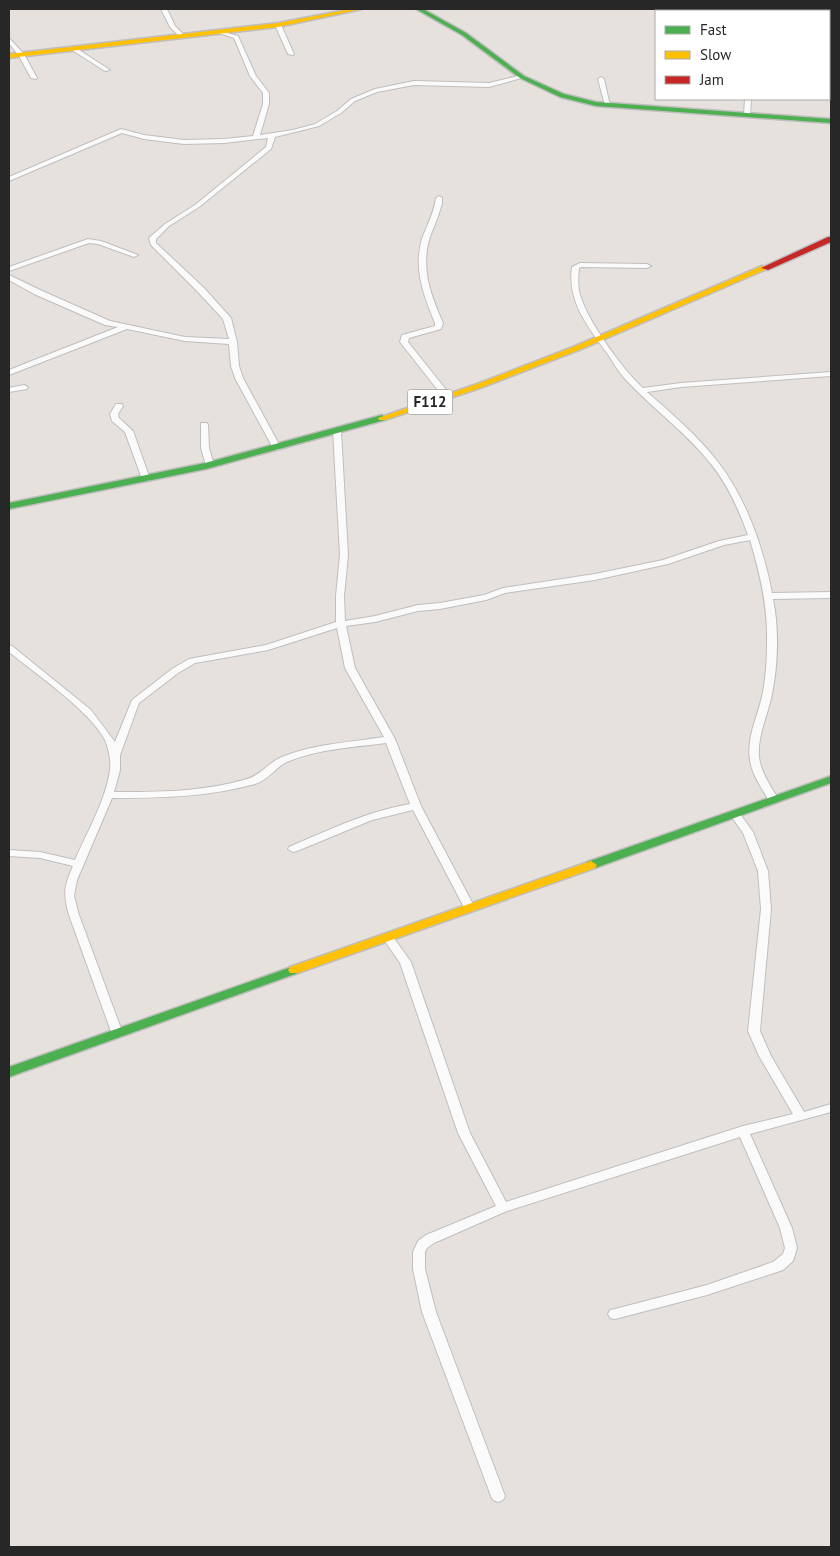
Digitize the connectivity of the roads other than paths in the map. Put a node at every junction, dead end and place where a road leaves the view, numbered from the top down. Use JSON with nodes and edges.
{"nodes":[{"id":1,"x":164,"y":9,"type":"edge"},
{"id":2,"x":359,"y":9,"type":"edge"},
{"id":3,"x":419,"y":9,"type":"edge"},
{"id":4,"x":278,"y":25,"type":"junction"},
{"id":5,"x":218,"y":31,"type":"junction"},
{"id":6,"x":182,"y":36,"type":"junction"},
{"id":7,"x":9,"y":40,"type":"edge"},
{"id":8,"x":74,"y":49,"type":"junction"},
{"id":9,"x":291,"y":54,"type":"dead end"},
{"id":10,"x":22,"y":55,"type":"junction"},
{"id":11,"x":9,"y":56,"type":"edge"},
{"id":12,"x":107,"y":70,"type":"dead end"},
{"id":13,"x":522,"y":77,"type":"junction"},
{"id":14,"x":34,"y":78,"type":"dead end"},
{"id":15,"x":601,"y":79,"type":"dead end"},
{"id":16,"x":748,"y":100,"type":"edge"},
{"id":17,"x":608,"y":104,"type":"junction"},
{"id":18,"x":748,"y":115,"type":"junction"},
{"id":19,"x":831,"y":122,"type":"edge"},
{"id":20,"x":272,"y":136,"type":"junction"},
{"id":21,"x":256,"y":137,"type":"junction"},
{"id":22,"x":9,"y":178,"type":"edge"},
{"id":23,"x":439,"y":198,"type":"dead end"},
{"id":24,"x":831,"y":239,"type":"edge"},
{"id":25,"x":134,"y":255,"type":"dead end"},
{"id":26,"x":647,"y":266,"type":"dead end"},
{"id":27,"x":9,"y":270,"type":"edge"},
{"id":28,"x":9,"y":277,"type":"edge"},
{"id":29,"x":127,"y":327,"type":"junction"},
{"id":30,"x":601,"y":339,"type":"junction"},
{"id":31,"x":233,"y":342,"type":"junction"},
{"id":32,"x":9,"y":374,"type":"edge"},
{"id":33,"x":831,"y":374,"type":"edge"},
{"id":34,"x":24,"y":387,"type":"dead end"},
{"id":35,"x":9,"y":390,"type":"edge"},
{"id":36,"x":642,"y":390,"type":"junction"},
{"id":37,"x":447,"y":396,"type":"junction"},
{"id":38,"x":119,"y":406,"type":"dead end"},
{"id":39,"x":204,"y":425,"type":"dead end"},
{"id":40,"x":337,"y":431,"type":"junction"},
{"id":41,"x":277,"y":448,"type":"junction"},
{"id":42,"x":210,"y":465,"type":"junction"},
{"id":43,"x":146,"y":479,"type":"junction"},
{"id":44,"x":9,"y":506,"type":"edge"},
{"id":45,"x":753,"y":537,"type":"junction"},
{"id":46,"x":831,"y":595,"type":"edge"},
{"id":47,"x":768,"y":596,"type":"junction"},
{"id":48,"x":341,"y":624,"type":"junction"},
{"id":49,"x":9,"y":648,"type":"edge"},
{"id":50,"x":390,"y":739,"type":"junction"},
{"id":51,"x":115,"y":755,"type":"junction"},
{"id":52,"x":831,"y":779,"type":"edge"},
{"id":53,"x":108,"y":795,"type":"junction"},
{"id":54,"x":773,"y":799,"type":"junction"},
{"id":55,"x":416,"y":806,"type":"junction"},
{"id":56,"x":734,"y":813,"type":"junction"},
{"id":57,"x":293,"y":849,"type":"dead end"},
{"id":58,"x":9,"y":853,"type":"edge"},
{"id":59,"x":78,"y":864,"type":"junction"},
{"id":60,"x":470,"y":908,"type":"junction"},
{"id":61,"x":387,"y":937,"type":"junction"},
{"id":62,"x":117,"y":1034,"type":"junction"},
{"id":63,"x":9,"y":1072,"type":"edge"},
{"id":64,"x":831,"y":1108,"type":"edge"},
{"id":65,"x":801,"y":1117,"type":"junction"},
{"id":66,"x":743,"y":1131,"type":"junction"},
{"id":67,"x":503,"y":1208,"type":"junction"},
{"id":68,"x":615,"y":1314,"type":"dead end"},
{"id":69,"x":498,"y":1496,"type":"dead end"}],
"edges":[{"from":1,"to":6,"type":"street"},
{"from":2,"to":4,"type":"main road"},
{"from":3,"to":13,"type":"main road"},
{"from":4,"to":5,"type":"main road"},
{"from":4,"to":9,"type":"street"},
{"from":5,"to":6,"type":"main road"},
{"from":5,"to":21,"type":"street"},
{"from":6,"to":8,"type":"main road"},
{"from":7,"to":10,"type":"street"},
{"from":8,"to":10,"type":"main road"},
{"from":8,"to":12,"type":"street"},
{"from":10,"to":11,"type":"main road"},
{"from":10,"to":14,"type":"street"},
{"from":13,"to":17,"type":"main road"},
{"from":13,"to":20,"type":"street"},
{"from":15,"to":17,"type":"street"},
{"from":16,"to":18,"type":"street"},
{"from":17,"to":18,"type":"main road"},
{"from":18,"to":19,"type":"main road"},
{"from":20,"to":21,"type":"street"},
{"from":20,"to":31,"type":"street"},
{"from":21,"to":22,"type":"street"},
{"from":23,"to":37,"type":"street"},
{"from":24,"to":30,"type":"main road","number":"F112"},
{"from":25,"to":27,"type":"street"},
{"from":26,"to":30,"type":"street"},
{"from":28,"to":29,"type":"street"},
{"from":29,"to":31,"type":"street"},
{"from":29,"to":32,"type":"street"},
{"from":30,"to":36,"type":"street"},
{"from":30,"to":37,"type":"main road","number":"F112"},
{"from":31,"to":41,"type":"street"},
{"from":33,"to":36,"type":"street"},
{"from":34,"to":35,"type":"street"},
{"from":36,"to":45,"type":"street"},
{"from":37,"to":40,"type":"main road","number":"F112"},
{"from":38,"to":43,"type":"street"},
{"from":39,"to":42,"type":"street"},
{"from":40,"to":41,"type":"main road","number":"F112"},
{"from":40,"to":48,"type":"street"},
{"from":41,"to":42,"type":"main road","number":"F112"},
{"from":42,"to":43,"type":"main road","number":"F112"},
{"from":43,"to":44,"type":"main road","number":"F112"},
{"from":45,"to":47,"type":"street"},
{"from":45,"to":48,"type":"street"},
{"from":46,"to":47,"type":"street"},
{"from":47,"to":54,"type":"street"},
{"from":48,"to":50,"type":"street"},
{"from":48,"to":51,"type":"street"},
{"from":49,"to":51,"type":"street"},
{"from":50,"to":53,"type":"street"},
{"from":50,"to":55,"type":"street"},
{"from":51,"to":53,"type":"street"},
{"from":52,"to":54,"type":"main road"},
{"from":53,"to":59,"type":"street"},
{"from":54,"to":56,"type":"main road"},
{"from":55,"to":57,"type":"street"},
{"from":55,"to":60,"type":"street"},
{"from":56,"to":60,"type":"main road"},
{"from":56,"to":65,"type":"street"},
{"from":58,"to":59,"type":"street"},
{"from":59,"to":62,"type":"street"},
{"from":60,"to":61,"type":"main road"},
{"from":61,"to":62,"type":"main road"},
{"from":61,"to":67,"type":"street"},
{"from":62,"to":63,"type":"main road"},
{"from":64,"to":65,"type":"street"},
{"from":65,"to":66,"type":"street"},
{"from":66,"to":67,"type":"street"},
{"from":66,"to":68,"type":"street"},
{"from":67,"to":69,"type":"street"}]}
